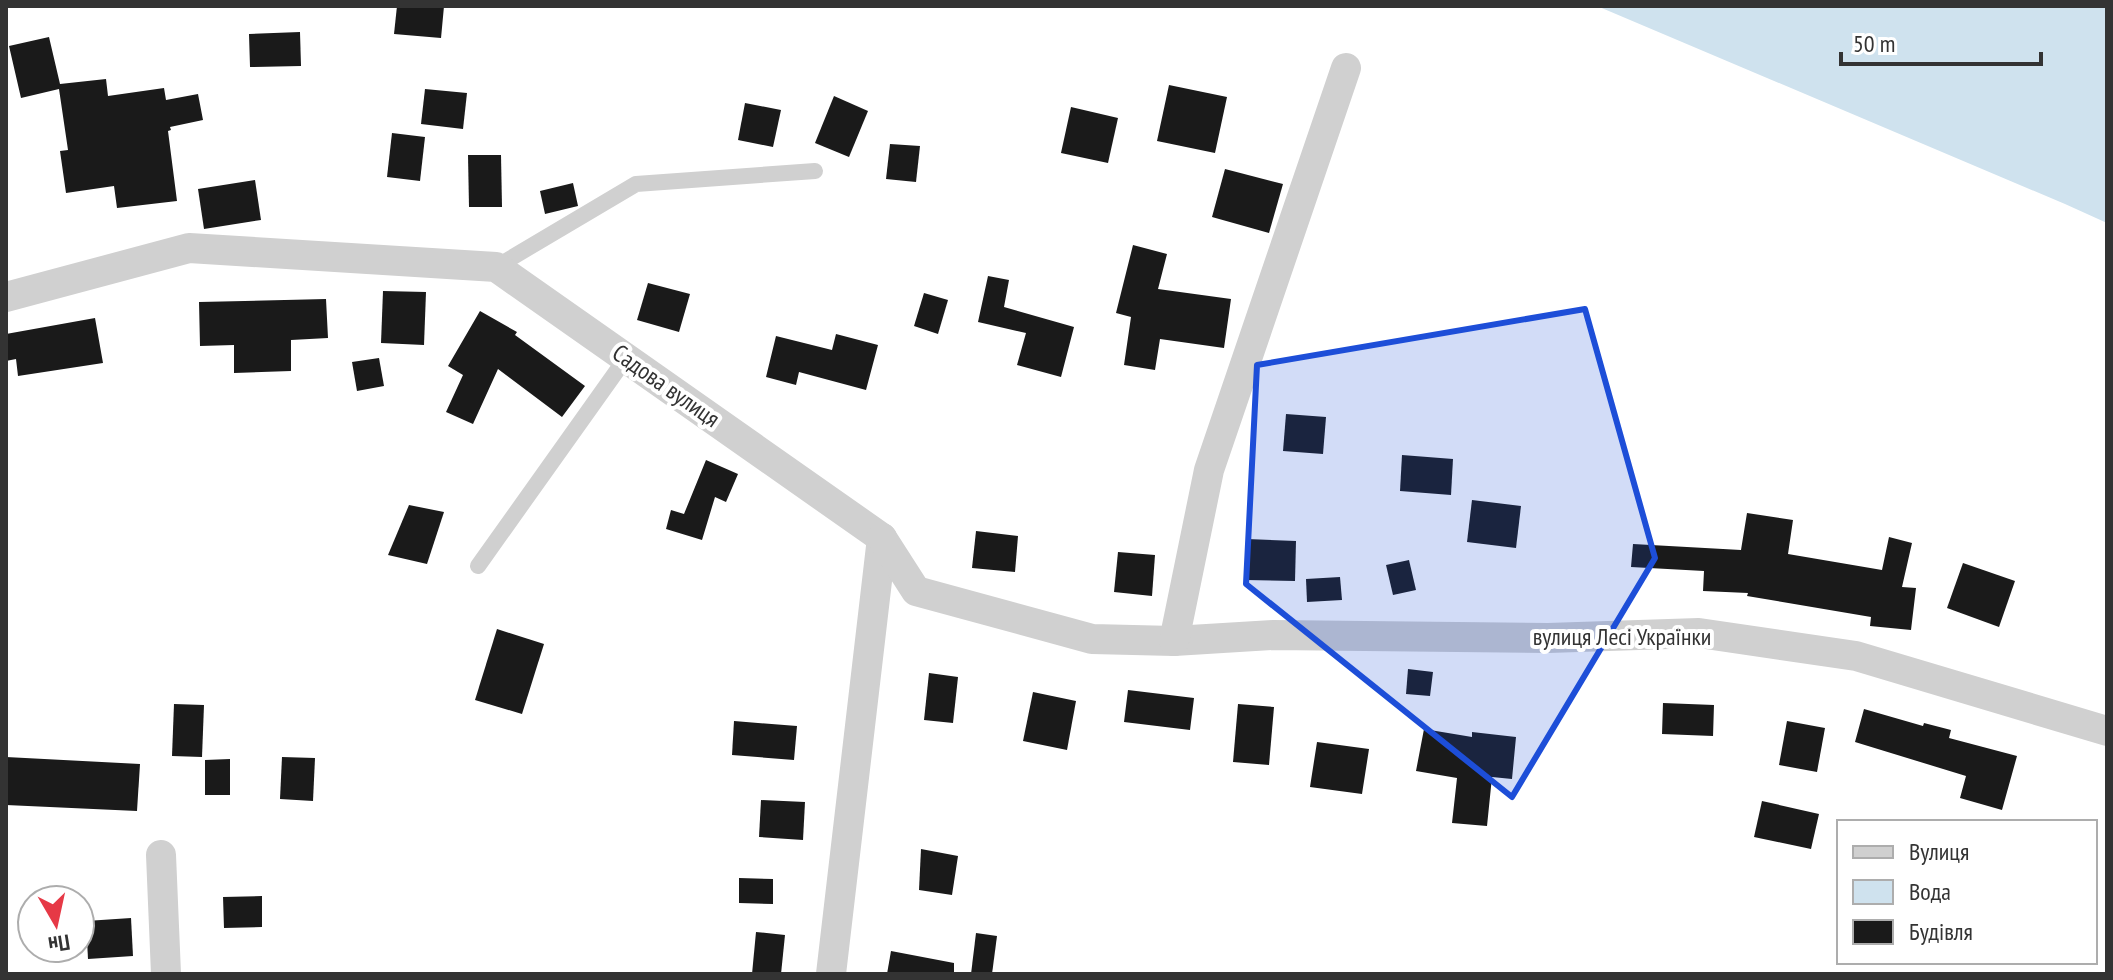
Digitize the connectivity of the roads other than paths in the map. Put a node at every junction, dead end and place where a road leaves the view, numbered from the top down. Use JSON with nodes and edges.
{"nodes":[{"id":1,"x":1346,"y":68,"type":"dead end"},
{"id":2,"x":815,"y":171,"type":"dead end"},
{"id":3,"x":496,"y":267,"type":"junction"},
{"id":4,"x":6,"y":297,"type":"edge"},
{"id":5,"x":626,"y":358,"type":"junction"},
{"id":6,"x":882,"y":538,"type":"junction"},
{"id":7,"x":478,"y":566,"type":"dead end"},
{"id":8,"x":1174,"y":641,"type":"junction"},
{"id":9,"x":2107,"y":731,"type":"edge"},
{"id":10,"x":161,"y":855,"type":"dead end"},
{"id":11,"x":166,"y":974,"type":"edge"},
{"id":12,"x":831,"y":974,"type":"edge"}],
"edges":[{"from":1,"to":8,"type":"street"},
{"from":2,"to":3,"type":"lane"},
{"from":3,"to":4,"type":"street"},
{"from":3,"to":5,"type":"street","name":"Садова вулиця"},
{"from":5,"to":6,"type":"street","name":"Садова вулиця"},
{"from":5,"to":7,"type":"lane"},
{"from":6,"to":8,"type":"street","name":"вулиця Лесі Українки"},
{"from":6,"to":12,"type":"street"},
{"from":8,"to":9,"type":"street","name":"вулиця Лесі Українки"},
{"from":10,"to":11,"type":"street"}]}
